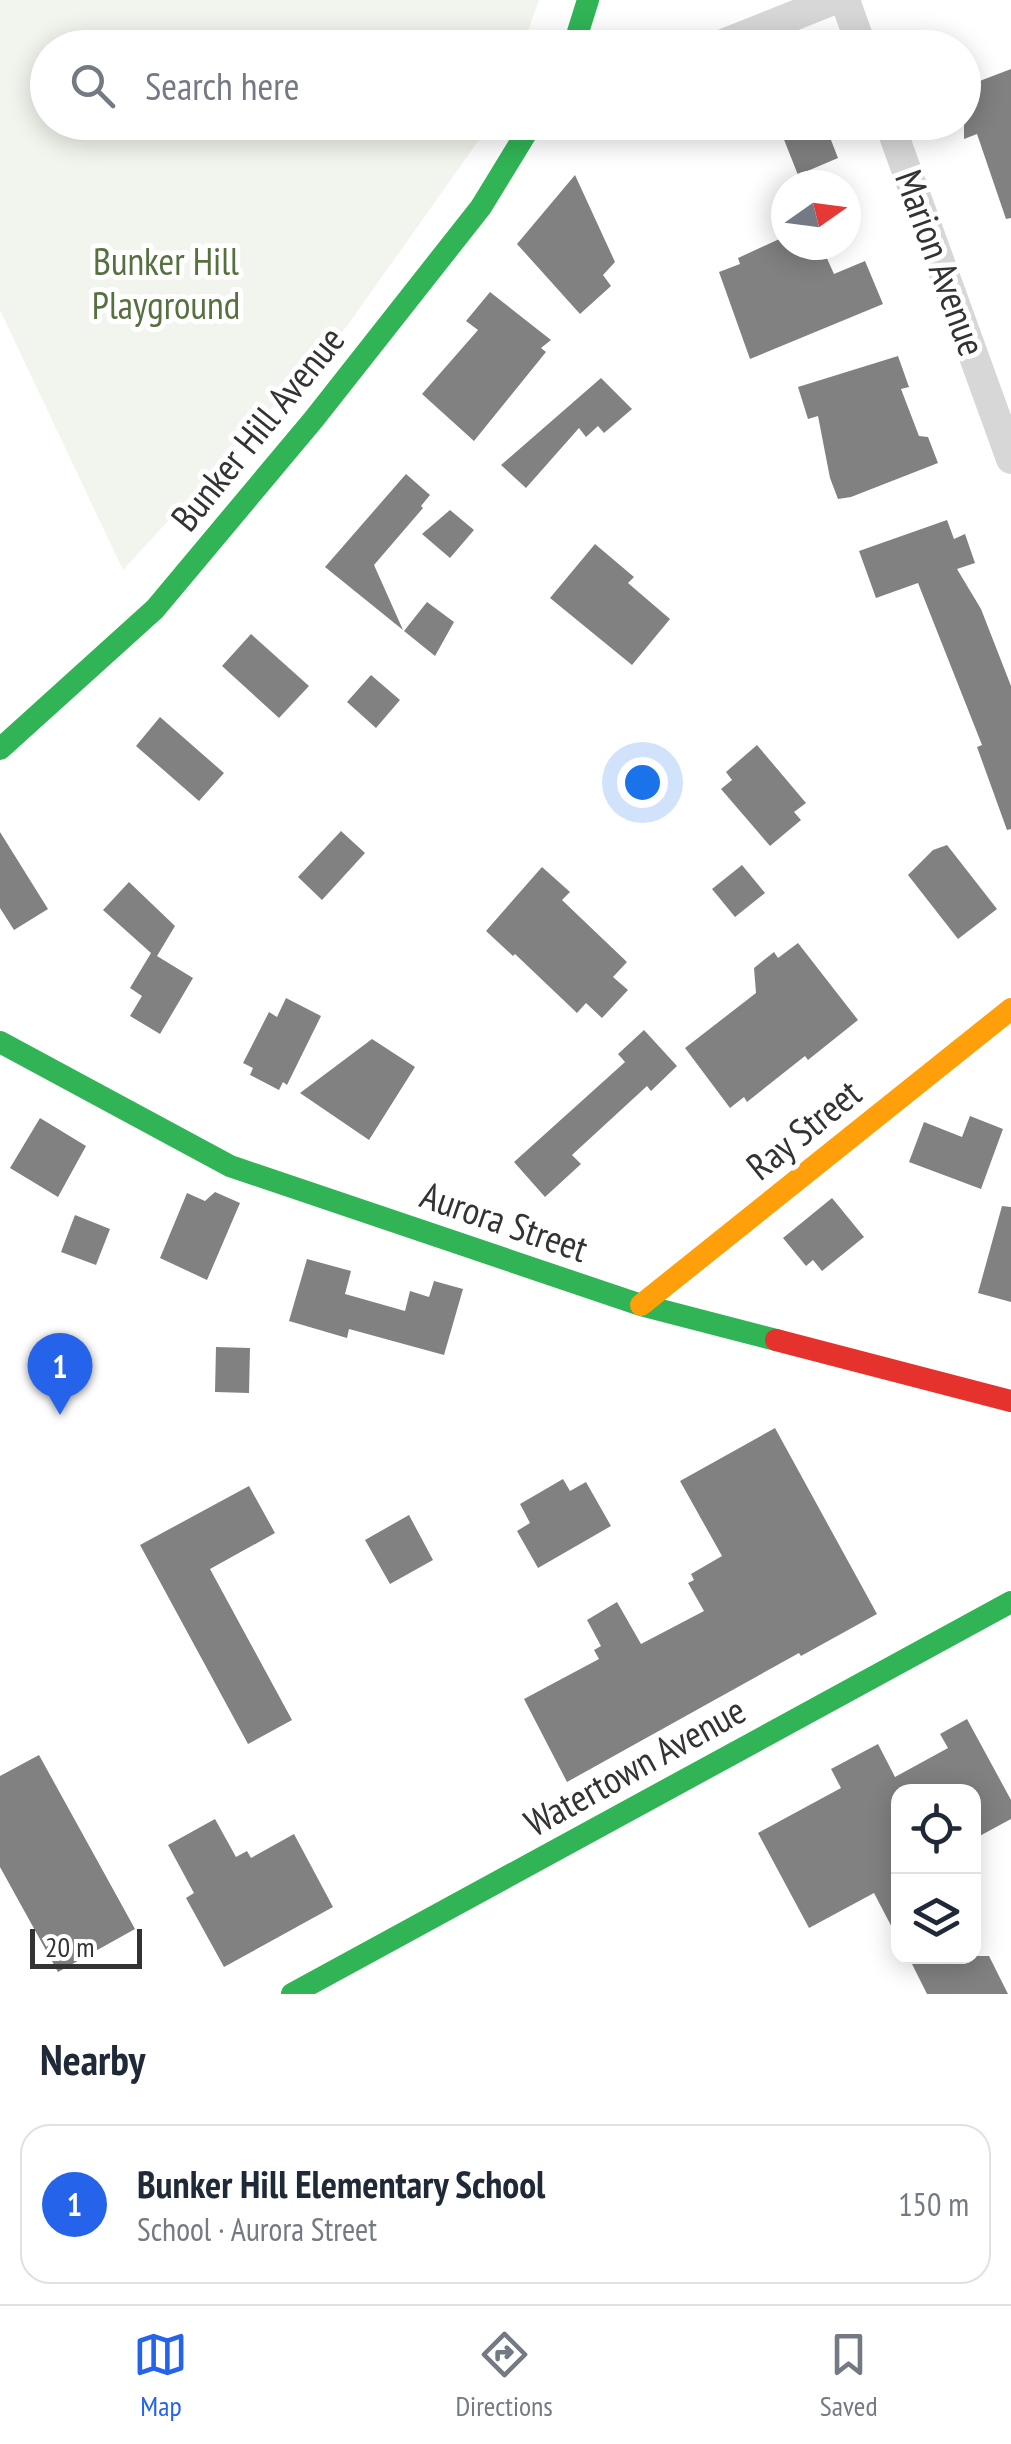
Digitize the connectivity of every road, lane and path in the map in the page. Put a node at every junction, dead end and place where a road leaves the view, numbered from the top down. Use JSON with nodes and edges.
{"nodes":[{"id":1,"x":588,"y":0,"type":"edge"},
{"id":2,"x":833,"y":0,"type":"edge"},
{"id":3,"x":845,"y":0,"type":"edge"},
{"id":4,"x":579,"y":30,"type":"edge"},
{"id":5,"x":757,"y":30,"type":"edge"},
{"id":6,"x":856,"y":30,"type":"edge"},
{"id":7,"x":523,"y":140,"type":"edge"},
{"id":8,"x":896,"y":140,"type":"edge"},
{"id":9,"x":1011,"y":459,"type":"edge"},
{"id":10,"x":0,"y":749,"type":"edge"},
{"id":11,"x":1011,"y":1009,"type":"edge"},
{"id":12,"x":0,"y":1042,"type":"edge"},
{"id":13,"x":641,"y":1305,"type":"junction"},
{"id":14,"x":1011,"y":1400,"type":"edge"},
{"id":15,"x":1011,"y":1602,"type":"edge"},
{"id":16,"x":292,"y":1994,"type":"edge"}],
"edges":[{"from":1,"to":4,"type":"main road"},
{"from":2,"to":5,"type":"street"},
{"from":3,"to":6,"type":"street"},
{"from":7,"to":10,"type":"main road","name":"Bunker Hill Avenue"},
{"from":8,"to":9,"type":"street","name":"Marion Avenue"},
{"from":11,"to":13,"type":"main road","name":"Ray Street"},
{"from":12,"to":13,"type":"main road","name":"Aurora Street"},
{"from":13,"to":14,"type":"main road","name":"Aurora Street"},
{"from":15,"to":16,"type":"main road","name":"Watertown Avenue"}]}
